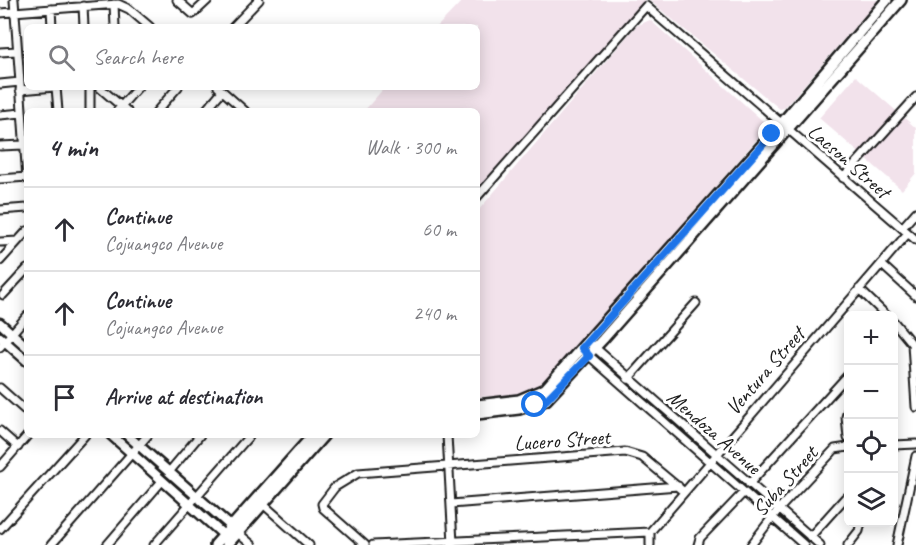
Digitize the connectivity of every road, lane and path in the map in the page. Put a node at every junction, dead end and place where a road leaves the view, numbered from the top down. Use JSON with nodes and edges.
{"nodes":[{"id":1,"x":14,"y":0,"type":"edge"},
{"id":2,"x":177,"y":0,"type":"edge"},
{"id":3,"x":208,"y":0,"type":"edge"},
{"id":4,"x":259,"y":0,"type":"edge"},
{"id":5,"x":887,"y":0,"type":"edge"},
{"id":6,"x":901,"y":0,"type":"edge"},
{"id":7,"x":117,"y":3,"type":"edge"},
{"id":8,"x":87,"y":4,"type":"edge"},
{"id":9,"x":51,"y":9,"type":"junction"},
{"id":10,"x":15,"y":12,"type":"junction"},
{"id":11,"x":0,"y":13,"type":"edge"},
{"id":12,"x":52,"y":24,"type":"edge"},
{"id":13,"x":84,"y":24,"type":"edge"},
{"id":14,"x":115,"y":24,"type":"edge"},
{"id":15,"x":146,"y":24,"type":"edge"},
{"id":16,"x":236,"y":24,"type":"edge"},
{"id":17,"x":17,"y":51,"type":"junction"},
{"id":18,"x":0,"y":52,"type":"edge"},
{"id":19,"x":0,"y":84,"type":"edge"},
{"id":20,"x":20,"y":86,"type":"junction"},
{"id":21,"x":24,"y":86,"type":"edge"},
{"id":22,"x":55,"y":90,"type":"edge"},
{"id":23,"x":90,"y":90,"type":"edge"},
{"id":24,"x":102,"y":90,"type":"edge"},
{"id":25,"x":136,"y":90,"type":"edge"},
{"id":26,"x":175,"y":90,"type":"edge"},
{"id":27,"x":219,"y":90,"type":"edge"},
{"id":28,"x":221,"y":90,"type":"edge"},
{"id":29,"x":916,"y":97,"type":"edge"},
{"id":30,"x":58,"y":108,"type":"edge"},
{"id":31,"x":90,"y":108,"type":"edge"},
{"id":32,"x":121,"y":108,"type":"edge"},
{"id":33,"x":123,"y":108,"type":"edge"},
{"id":34,"x":160,"y":108,"type":"edge"},
{"id":35,"x":207,"y":108,"type":"edge"},
{"id":36,"x":242,"y":108,"type":"edge"},
{"id":37,"x":22,"y":113,"type":"junction"},
{"id":38,"x":0,"y":115,"type":"edge"},
{"id":39,"x":784,"y":127,"type":"junction"},
{"id":40,"x":24,"y":145,"type":"joint"},
{"id":41,"x":0,"y":146,"type":"edge"},
{"id":42,"x":24,"y":178,"type":"edge"},
{"id":43,"x":843,"y":178,"type":"junction"},
{"id":44,"x":0,"y":179,"type":"edge"},
{"id":45,"x":480,"y":194,"type":"edge"},
{"id":46,"x":24,"y":208,"type":"edge"},
{"id":47,"x":0,"y":210,"type":"edge"},
{"id":48,"x":916,"y":212,"type":"edge"},
{"id":49,"x":904,"y":231,"type":"junction"},
{"id":50,"x":24,"y":234,"type":"edge"},
{"id":51,"x":916,"y":240,"type":"edge"},
{"id":52,"x":18,"y":241,"type":"junction"},
{"id":53,"x":0,"y":242,"type":"edge"},
{"id":54,"x":0,"y":261,"type":"edge"},
{"id":55,"x":881,"y":264,"type":"junction"},
{"id":56,"x":24,"y":272,"type":"edge"},
{"id":57,"x":859,"y":289,"type":"junction"},
{"id":58,"x":3,"y":295,"type":"dead end"},
{"id":59,"x":916,"y":296,"type":"edge"},
{"id":60,"x":696,"y":303,"type":"dead end"},
{"id":61,"x":883,"y":311,"type":"edge"},
{"id":62,"x":24,"y":320,"type":"edge"},
{"id":63,"x":0,"y":323,"type":"edge"},
{"id":64,"x":898,"y":328,"type":"edge"},
{"id":65,"x":12,"y":334,"type":"junction"},
{"id":66,"x":2,"y":342,"type":"edge"},
{"id":67,"x":24,"y":344,"type":"edge"},
{"id":68,"x":588,"y":348,"type":"junction"},
{"id":69,"x":24,"y":359,"type":"edge"},
{"id":70,"x":628,"y":379,"type":"junction"},
{"id":71,"x":844,"y":380,"type":"edge"},
{"id":72,"x":0,"y":388,"type":"edge"},
{"id":73,"x":480,"y":405,"type":"edge"},
{"id":74,"x":916,"y":407,"type":"edge"},
{"id":75,"x":24,"y":409,"type":"edge"},
{"id":76,"x":480,"y":414,"type":"edge"},
{"id":77,"x":0,"y":431,"type":"edge"},
{"id":78,"x":26,"y":438,"type":"edge"},
{"id":79,"x":82,"y":438,"type":"edge"},
{"id":80,"x":114,"y":438,"type":"edge"},
{"id":81,"x":130,"y":438,"type":"edge"},
{"id":82,"x":146,"y":438,"type":"edge"},
{"id":83,"x":198,"y":438,"type":"edge"},
{"id":84,"x":247,"y":438,"type":"edge"},
{"id":85,"x":311,"y":438,"type":"edge"},
{"id":86,"x":321,"y":438,"type":"edge"},
{"id":87,"x":447,"y":438,"type":"edge"},
{"id":88,"x":916,"y":444,"type":"edge"},
{"id":89,"x":898,"y":445,"type":"edge"},
{"id":90,"x":139,"y":446,"type":"junction"},
{"id":91,"x":18,"y":447,"type":"junction"},
{"id":92,"x":844,"y":448,"type":"edge"},
{"id":93,"x":132,"y":454,"type":"junction"},
{"id":94,"x":715,"y":454,"type":"junction"},
{"id":95,"x":916,"y":456,"type":"edge"},
{"id":96,"x":710,"y":462,"type":"junction"},
{"id":97,"x":449,"y":465,"type":"junction"},
{"id":98,"x":0,"y":467,"type":"edge"},
{"id":99,"x":169,"y":472,"type":"junction"},
{"id":100,"x":162,"y":481,"type":"junction"},
{"id":101,"x":749,"y":484,"type":"junction"},
{"id":102,"x":678,"y":486,"type":"junction"},
{"id":103,"x":684,"y":492,"type":"junction"},
{"id":104,"x":744,"y":492,"type":"junction"},
{"id":105,"x":196,"y":496,"type":"junction"},
{"id":106,"x":844,"y":499,"type":"edge"},
{"id":107,"x":189,"y":504,"type":"junction"},
{"id":108,"x":263,"y":504,"type":"junction"},
{"id":109,"x":451,"y":504,"type":"junction"},
{"id":110,"x":778,"y":510,"type":"junction"},
{"id":111,"x":773,"y":518,"type":"junction"},
{"id":112,"x":860,"y":527,"type":"edge"},
{"id":113,"x":0,"y":529,"type":"edge"},
{"id":114,"x":234,"y":530,"type":"junction"},
{"id":115,"x":650,"y":532,"type":"junction"},
{"id":116,"x":810,"y":537,"type":"junction"},
{"id":117,"x":229,"y":541,"type":"edge"},
{"id":118,"x":453,"y":543,"type":"edge"},
{"id":119,"x":51,"y":545,"type":"edge"},
{"id":120,"x":107,"y":545,"type":"edge"},
{"id":121,"x":154,"y":545,"type":"edge"},
{"id":122,"x":215,"y":545,"type":"edge"},
{"id":123,"x":252,"y":545,"type":"edge"},
{"id":124,"x":309,"y":545,"type":"edge"},
{"id":125,"x":365,"y":545,"type":"edge"},
{"id":126,"x":373,"y":545,"type":"edge"},
{"id":127,"x":650,"y":545,"type":"edge"},
{"id":128,"x":698,"y":545,"type":"edge"},
{"id":129,"x":751,"y":545,"type":"edge"},
{"id":130,"x":804,"y":545,"type":"edge"},
{"id":131,"x":820,"y":545,"type":"edge"},
{"id":132,"x":848,"y":545,"type":"edge"},
{"id":133,"x":897,"y":545,"type":"edge"}],
"edges":[{"from":1,"to":10,"type":"street"},
{"from":2,"to":3,"type":"street"},
{"from":4,"to":16,"type":"street"},
{"from":5,"to":39,"type":"main road"},
{"from":6,"to":39,"type":"main road"},
{"from":7,"to":8,"type":"street"},
{"from":7,"to":14,"type":"street"},
{"from":7,"to":15,"type":"street"},
{"from":8,"to":9,"type":"street"},
{"from":8,"to":13,"type":"street"},
{"from":9,"to":10,"type":"street"},
{"from":9,"to":12,"type":"street"},
{"from":10,"to":11,"type":"street"},
{"from":10,"to":17,"type":"street"},
{"from":17,"to":18,"type":"street"},
{"from":17,"to":20,"type":"street"},
{"from":19,"to":20,"type":"street"},
{"from":20,"to":21,"type":"street"},
{"from":20,"to":37,"type":"street"},
{"from":22,"to":30,"type":"street"},
{"from":23,"to":31,"type":"street"},
{"from":24,"to":32,"type":"street"},
{"from":25,"to":33,"type":"street"},
{"from":26,"to":34,"type":"street"},
{"from":27,"to":35,"type":"street"},
{"from":28,"to":36,"type":"street"},
{"from":29,"to":43,"type":"street"},
{"from":37,"to":38,"type":"street"},
{"from":37,"to":40,"type":"street"},
{"from":39,"to":43,"type":"street","name":"Lacson Street"},
{"from":39,"to":45,"type":"street","name":"Lacson Street"},
{"from":39,"to":68,"type":"main road"},
{"from":40,"to":41,"type":"street"},
{"from":42,"to":44,"type":"street"},
{"from":43,"to":49,"type":"street","name":"Lacson Street"},
{"from":46,"to":47,"type":"street"},
{"from":48,"to":49,"type":"street","name":"Ventura Street"},
{"from":49,"to":51,"type":"street","name":"Lacson Street"},
{"from":49,"to":55,"type":"street","name":"Ventura Street"},
{"from":50,"to":52,"type":"street"},
{"from":52,"to":53,"type":"street"},
{"from":52,"to":54,"type":"street"},
{"from":55,"to":57,"type":"street","name":"Ventura Street"},
{"from":55,"to":59,"type":"street"},
{"from":56,"to":58,"type":"street"},
{"from":57,"to":61,"type":"street"},
{"from":57,"to":94,"type":"street","name":"Ventura Street"},
{"from":60,"to":70,"type":"street"},
{"from":62,"to":65,"type":"street"},
{"from":63,"to":65,"type":"street"},
{"from":64,"to":74,"type":"street"},
{"from":65,"to":66,"type":"street"},
{"from":65,"to":67,"type":"street"},
{"from":66,"to":69,"type":"street"},
{"from":68,"to":70,"type":"street","name":"Mendoza Avenue"},
{"from":68,"to":73,"type":"main road"},
{"from":68,"to":76,"type":"main road"},
{"from":68,"to":96,"type":"street","name":"Mendoza Avenue"},
{"from":70,"to":94,"type":"street","name":"Mendoza Avenue"},
{"from":71,"to":101,"type":"street"},
{"from":72,"to":75,"type":"street"},
{"from":77,"to":91,"type":"street"},
{"from":78,"to":91,"type":"street"},
{"from":79,"to":113,"type":"street"},
{"from":80,"to":93,"type":"street"},
{"from":81,"to":90,"type":"street"},
{"from":82,"to":90,"type":"street"},
{"from":83,"to":99,"type":"street"},
{"from":84,"to":105,"type":"street"},
{"from":85,"to":114,"type":"main road"},
{"from":86,"to":108,"type":"main road"},
{"from":87,"to":97,"type":"street"},
{"from":88,"to":89,"type":"street"},
{"from":90,"to":93,"type":"street"},
{"from":90,"to":99,"type":"street"},
{"from":91,"to":98,"type":"street"},
{"from":92,"to":110,"type":"street","name":"Suba Street"},
{"from":93,"to":100,"type":"street"},
{"from":93,"to":119,"type":"street"},
{"from":94,"to":96,"type":"street","name":"Ventura Street"},
{"from":94,"to":101,"type":"street","name":"Mendoza Avenue"},
{"from":95,"to":133,"type":"street"},
{"from":96,"to":103,"type":"street","name":"Ventura Street"},
{"from":96,"to":104,"type":"street","name":"Mendoza Avenue"},
{"from":97,"to":102,"type":"street","name":"Lucero Street"},
{"from":97,"to":109,"type":"street"},
{"from":97,"to":125,"type":"street","name":"Lucero Street"},
{"from":99,"to":105,"type":"street"},
{"from":100,"to":107,"type":"street"},
{"from":100,"to":120,"type":"street"},
{"from":101,"to":110,"type":"street","name":"Mendoza Avenue"},
{"from":102,"to":103,"type":"street","name":"Lucero Street"},
{"from":102,"to":109,"type":"street"},
{"from":103,"to":115,"type":"street","name":"Ventura Street"},
{"from":104,"to":111,"type":"street","name":"Mendoza Avenue"},
{"from":104,"to":128,"type":"street"},
{"from":105,"to":107,"type":"street"},
{"from":105,"to":114,"type":"street"},
{"from":106,"to":116,"type":"street"},
{"from":107,"to":117,"type":"street"},
{"from":107,"to":121,"type":"street"},
{"from":108,"to":114,"type":"main road"},
{"from":108,"to":124,"type":"street"},
{"from":109,"to":118,"type":"street"},
{"from":110,"to":111,"type":"street","name":"Suba Street"},
{"from":110,"to":116,"type":"street","name":"Mendoza Avenue"},
{"from":111,"to":129,"type":"street","name":"Suba Street"},
{"from":111,"to":130,"type":"street","name":"Mendoza Avenue"},
{"from":112,"to":132,"type":"street"},
{"from":114,"to":117,"type":"main road"},
{"from":114,"to":123,"type":"street"},
{"from":115,"to":118,"type":"street"},
{"from":115,"to":127,"type":"street"},
{"from":116,"to":131,"type":"street","name":"Mendoza Avenue"},
{"from":117,"to":122,"type":"main road"},
{"from":118,"to":126,"type":"street"}]}
